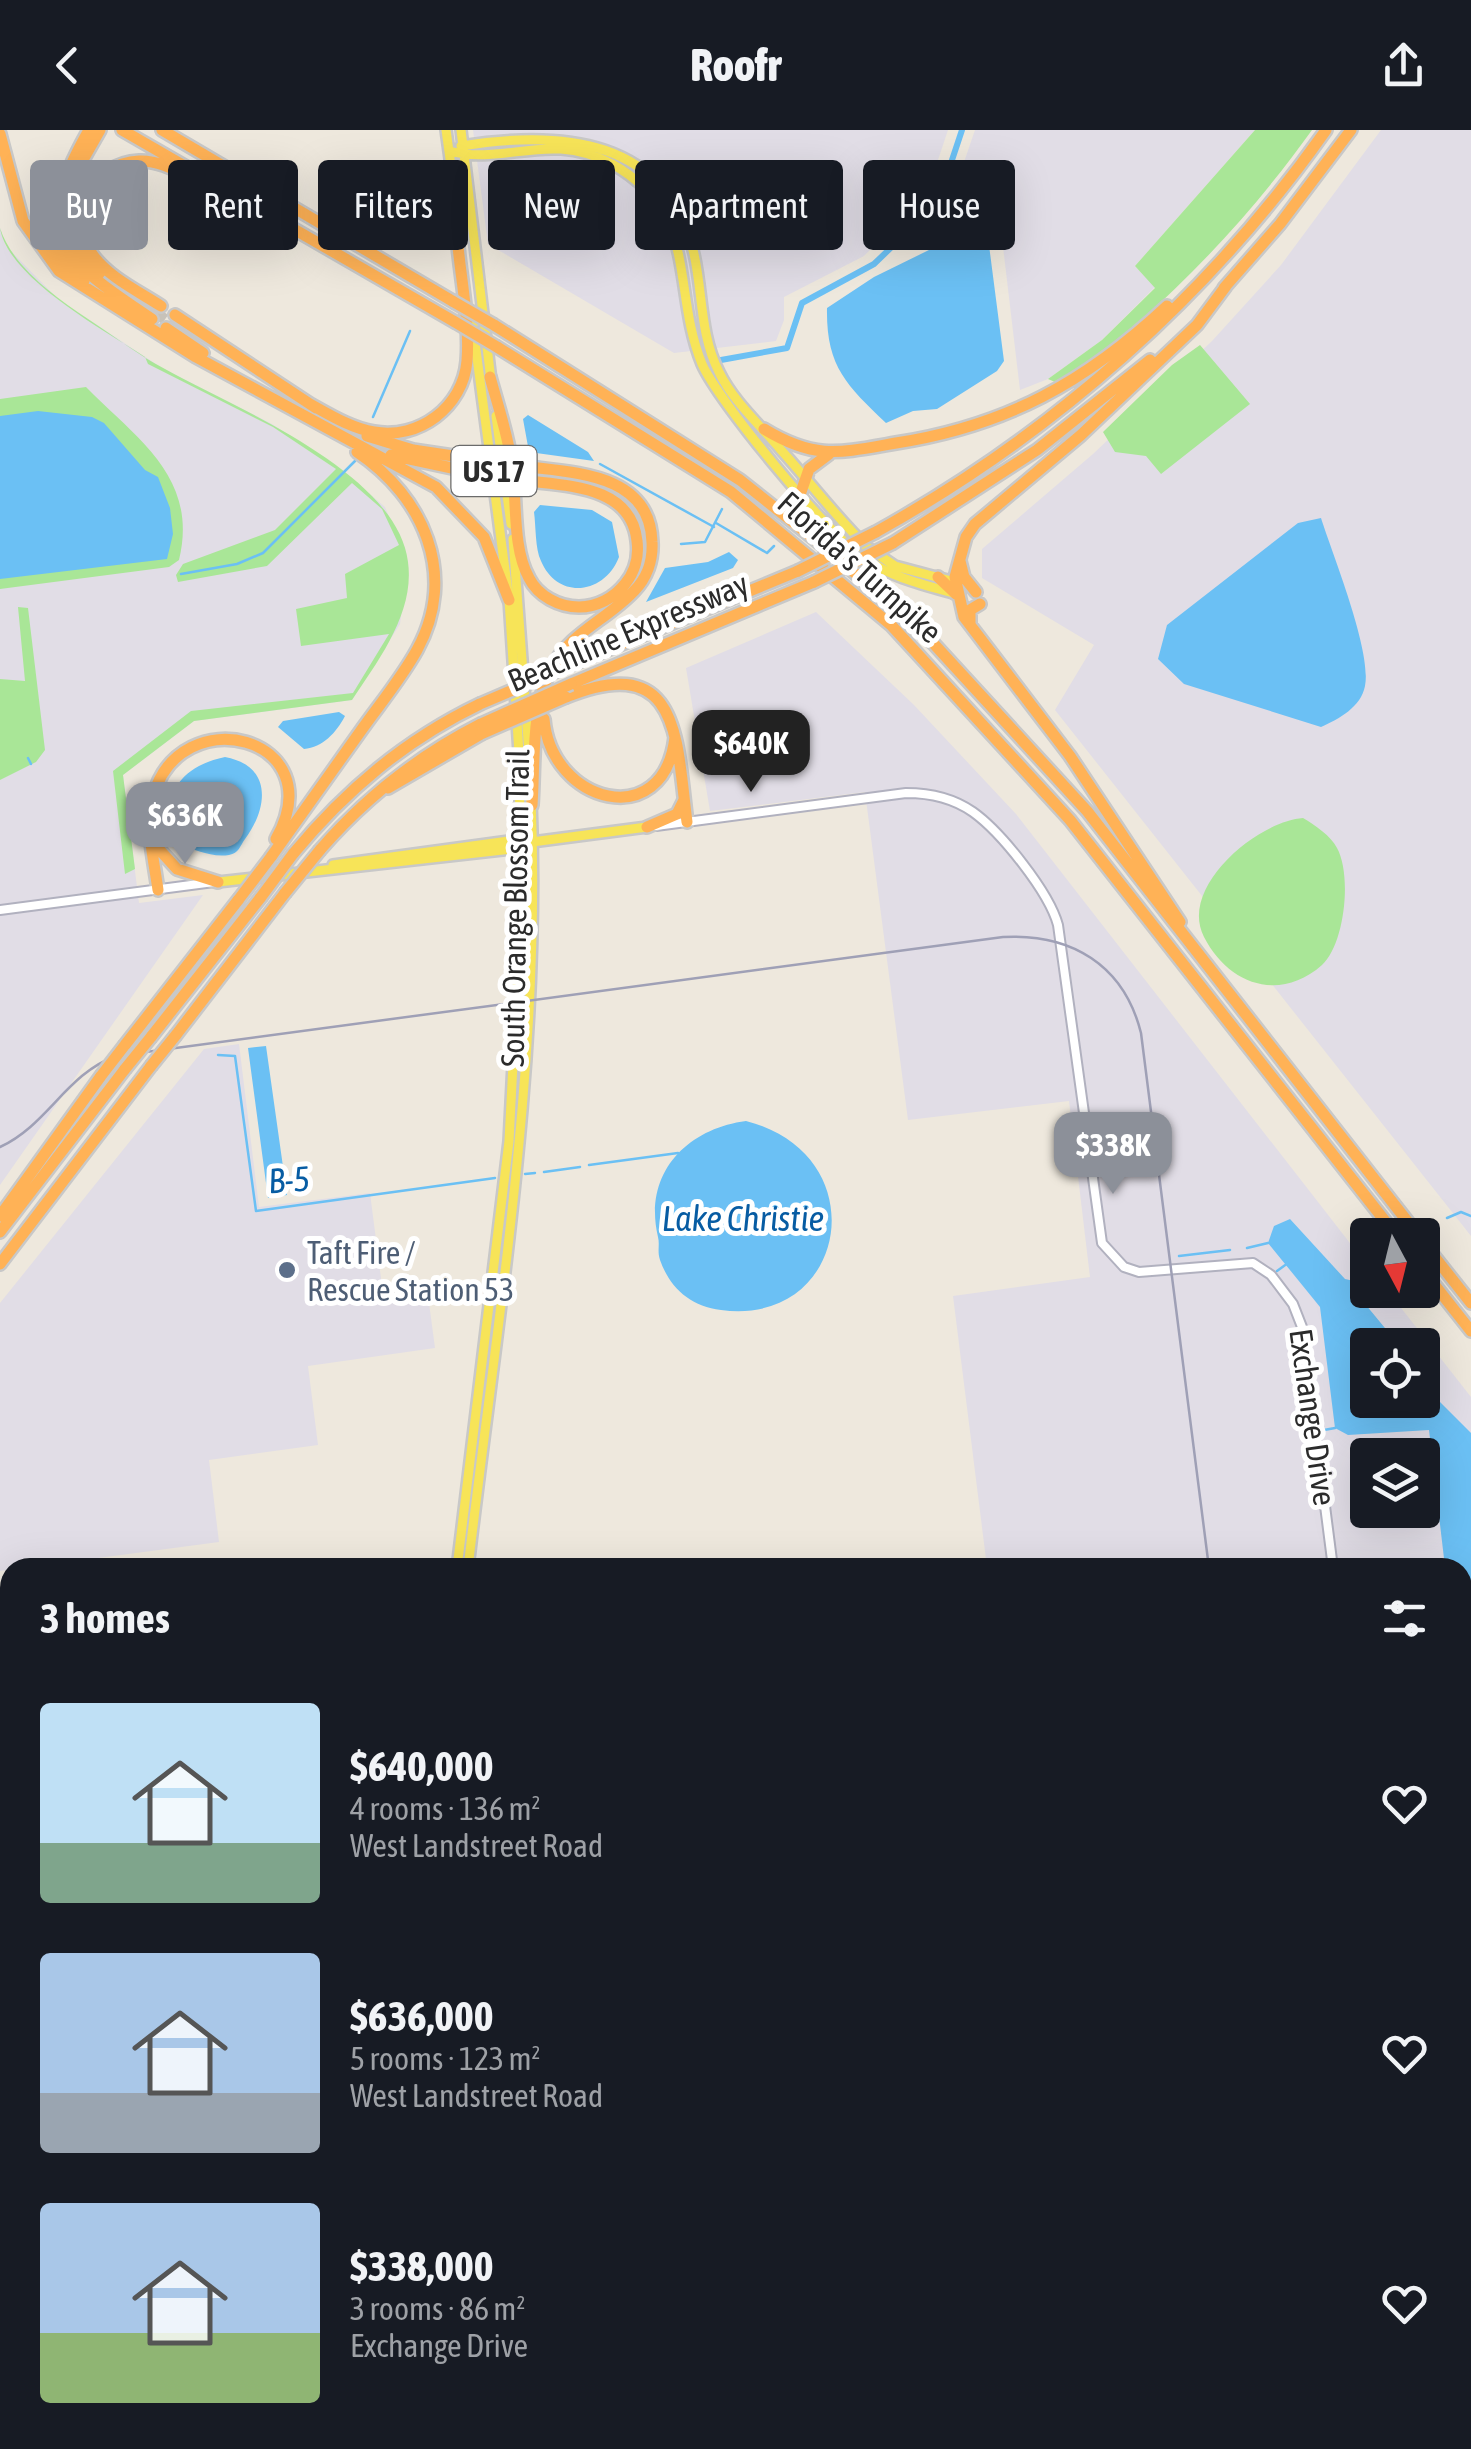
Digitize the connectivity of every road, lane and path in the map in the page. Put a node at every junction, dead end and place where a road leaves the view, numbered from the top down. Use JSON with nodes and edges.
{"nodes":[{"id":1,"x":89,"y":130,"type":"edge"},
{"id":2,"x":100,"y":130,"type":"edge"},
{"id":3,"x":122,"y":130,"type":"edge"},
{"id":4,"x":162,"y":130,"type":"edge"},
{"id":5,"x":173,"y":130,"type":"edge"},
{"id":6,"x":446,"y":130,"type":"edge"},
{"id":7,"x":461,"y":130,"type":"edge"},
{"id":8,"x":1326,"y":130,"type":"edge"},
{"id":9,"x":1351,"y":130,"type":"edge"},
{"id":10,"x":0,"y":134,"type":"edge"},
{"id":11,"x":186,"y":144,"type":"junction"},
{"id":12,"x":464,"y":150,"type":"junction"},
{"id":13,"x":449,"y":151,"type":"junction"},
{"id":14,"x":81,"y":154,"type":"junction"},
{"id":15,"x":174,"y":160,"type":"edge"},
{"id":16,"x":450,"y":160,"type":"edge"},
{"id":17,"x":168,"y":168,"type":"edge"},
{"id":18,"x":1257,"y":220,"type":"junction"},
{"id":19,"x":298,"y":231,"type":"edge"},
{"id":20,"x":459,"y":250,"type":"edge"},
{"id":21,"x":462,"y":250,"type":"edge"},
{"id":22,"x":1226,"y":286,"type":"junction"},
{"id":23,"x":138,"y":323,"type":"junction"},
{"id":24,"x":490,"y":377,"type":"junction"},
{"id":25,"x":256,"y":388,"type":"junction"},
{"id":26,"x":310,"y":404,"type":"junction"},
{"id":27,"x":764,"y":429,"type":"junction"},
{"id":28,"x":345,"y":437,"type":"junction"},
{"id":29,"x":828,"y":454,"type":"junction"},
{"id":30,"x":805,"y":477,"type":"junction"},
{"id":31,"x":802,"y":492,"type":"junction"},
{"id":32,"x":961,"y":551,"type":"junction"},
{"id":33,"x":881,"y":568,"type":"junction"},
{"id":34,"x":950,"y":581,"type":"junction"},
{"id":35,"x":509,"y":600,"type":"junction"},
{"id":36,"x":594,"y":622,"type":"junction"},
{"id":37,"x":971,"y":627,"type":"junction"},
{"id":38,"x":481,"y":729,"type":"junction"},
{"id":39,"x":674,"y":737,"type":"junction"},
{"id":40,"x":684,"y":800,"type":"junction"},
{"id":41,"x":532,"y":805,"type":"junction"},
{"id":42,"x":688,"y":822,"type":"junction"},
{"id":43,"x":150,"y":824,"type":"junction"},
{"id":44,"x":647,"y":827,"type":"junction"},
{"id":45,"x":532,"y":842,"type":"junction"},
{"id":46,"x":521,"y":843,"type":"junction"},
{"id":47,"x":268,"y":857,"type":"junction"},
{"id":48,"x":218,"y":882,"type":"junction"},
{"id":49,"x":158,"y":890,"type":"junction"},
{"id":50,"x":0,"y":910,"type":"edge"},
{"id":51,"x":1190,"y":944,"type":"junction"},
{"id":52,"x":516,"y":1050,"type":"junction"},
{"id":53,"x":526,"y":1074,"type":"junction"},
{"id":54,"x":0,"y":1216,"type":"edge"},
{"id":55,"x":1383,"y":1218,"type":"edge"},
{"id":56,"x":1405,"y":1218,"type":"edge"},
{"id":57,"x":0,"y":1232,"type":"edge"},
{"id":58,"x":0,"y":1264,"type":"edge"},
{"id":59,"x":1440,"y":1264,"type":"edge"},
{"id":60,"x":1440,"y":1292,"type":"edge"},
{"id":61,"x":1471,"y":1303,"type":"edge"},
{"id":62,"x":1471,"y":1331,"type":"edge"},
{"id":63,"x":458,"y":1558,"type":"edge"},
{"id":64,"x":469,"y":1558,"type":"edge"},
{"id":65,"x":1332,"y":1558,"type":"edge"}],
"edges":[{"from":1,"to":14,"type":"highway"},
{"from":2,"to":14,"type":"highway"},
{"from":3,"to":15,"type":"highway","name":"Florida's Turnpike"},
{"from":4,"to":11,"type":"highway","name":"Florida's Turnpike"},
{"from":5,"to":11,"type":"highway"},
{"from":6,"to":13,"type":"main road","name":"South Orange Blossom Trail","number":"US 17"},
{"from":7,"to":12,"type":"main road","name":"South Orange Blossom Trail","number":"US 17"},
{"from":8,"to":18,"type":"highway","name":"Beachline Expressway"},
{"from":9,"to":22,"type":"highway","name":"Beachline Expressway"},
{"from":10,"to":23,"type":"highway"},
{"from":11,"to":51,"type":"highway","name":"Florida's Turnpike","bridge":true},
{"from":12,"to":13,"type":"main road"},
{"from":12,"to":24,"type":"main road","name":"South Orange Blossom Trail","number":"US 17"},
{"from":12,"to":27,"type":"main road"},
{"from":12,"to":31,"type":"main road"},
{"from":13,"to":16,"type":"main road","name":"South Orange Blossom Trail","number":"US 17"},
{"from":14,"to":17,"type":"highway"},
{"from":14,"to":23,"type":"highway"},
{"from":18,"to":29,"type":"highway"},
{"from":18,"to":57,"type":"highway","name":"Beachline Expressway","bridge":true},
{"from":19,"to":55,"type":"highway","name":"Florida's Turnpike","bridge":true},
{"from":20,"to":26,"type":"highway"},
{"from":21,"to":35,"type":"main road","name":"South Orange Blossom Trail","number":"US 17"},
{"from":22,"to":32,"type":"highway"},
{"from":22,"to":38,"type":"highway","name":"Beachline Expressway","bridge":true},
{"from":23,"to":25,"type":"highway"},
{"from":24,"to":28,"type":"highway","bridge":true},
{"from":24,"to":41,"type":"main road","name":"South Orange Blossom Trail","number":"US 17"},
{"from":25,"to":26,"type":"highway"},
{"from":25,"to":28,"type":"highway"},
{"from":26,"to":36,"type":"highway","bridge":true},
{"from":27,"to":29,"type":"highway"},
{"from":27,"to":30,"type":"main road"},
{"from":28,"to":35,"type":"highway"},
{"from":28,"to":47,"type":"highway"},
{"from":29,"to":30,"type":"highway"},
{"from":30,"to":31,"type":"highway"},
{"from":30,"to":34,"type":"main road"},
{"from":31,"to":33,"type":"main road"},
{"from":32,"to":34,"type":"highway"},
{"from":32,"to":37,"type":"highway"},
{"from":33,"to":34,"type":"main road"},
{"from":33,"to":34,"type":"main road"},
{"from":34,"to":37,"type":"highway"},
{"from":35,"to":46,"type":"main road","name":"South Orange Blossom Trail","number":"US 17"},
{"from":36,"to":39,"type":"highway"},
{"from":36,"to":41,"type":"highway"},
{"from":37,"to":51,"type":"highway"},
{"from":38,"to":39,"type":"highway","bridge":true},
{"from":38,"to":58,"type":"highway","name":"Beachline Expressway","bridge":true},
{"from":39,"to":40,"type":"highway"},
{"from":40,"to":42,"type":"highway"},
{"from":40,"to":44,"type":"highway"},
{"from":41,"to":45,"type":"main road","name":"South Orange Blossom Trail","number":"US 17"},
{"from":42,"to":44,"type":"street"},
{"from":42,"to":65,"type":"street","name":"Exchange Drive"},
{"from":43,"to":47,"type":"highway"},
{"from":43,"to":48,"type":"highway"},
{"from":43,"to":49,"type":"highway"},
{"from":44,"to":45,"type":"main road"},
{"from":45,"to":46,"type":"main road"},
{"from":45,"to":53,"type":"main road","name":"South Orange Blossom Trail","number":"US 17"},
{"from":46,"to":48,"type":"main road"},
{"from":46,"to":52,"type":"main road","name":"South Orange Blossom Trail","number":"US 17"},
{"from":47,"to":54,"type":"highway","bridge":true},
{"from":48,"to":49,"type":"street"},
{"from":49,"to":50,"type":"street"},
{"from":51,"to":56,"type":"highway","name":"Florida's Turnpike"},
{"from":52,"to":53,"type":"main road"},
{"from":52,"to":63,"type":"main road","name":"South Orange Blossom Trail","number":"US 17"},
{"from":53,"to":64,"type":"main road","name":"South Orange Blossom Trail","number":"US 17"},
{"from":59,"to":61,"type":"highway"},
{"from":60,"to":62,"type":"highway"}]}
